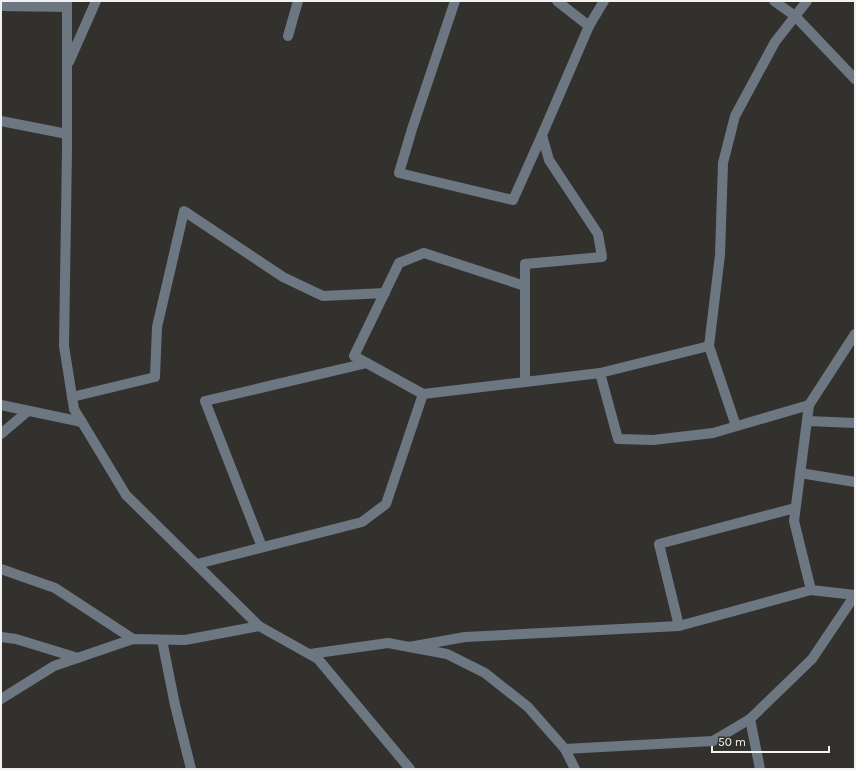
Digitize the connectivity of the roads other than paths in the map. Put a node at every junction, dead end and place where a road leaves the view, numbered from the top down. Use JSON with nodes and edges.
{"nodes":[{"id":1,"x":96,"y":1,"type":"edge"},
{"id":2,"x":298,"y":1,"type":"edge"},
{"id":3,"x":455,"y":1,"type":"edge"},
{"id":4,"x":557,"y":1,"type":"edge"},
{"id":5,"x":604,"y":1,"type":"edge"},
{"id":6,"x":774,"y":1,"type":"edge"},
{"id":7,"x":807,"y":1,"type":"edge"},
{"id":8,"x":67,"y":4,"type":"edge"},
{"id":9,"x":1,"y":6,"type":"edge"},
{"id":10,"x":795,"y":16,"type":"junction"},
{"id":11,"x":589,"y":26,"type":"junction"},
{"id":12,"x":288,"y":36,"type":"dead end"},
{"id":13,"x":67,"y":66,"type":"junction"},
{"id":14,"x":855,"y":79,"type":"edge"},
{"id":15,"x":1,"y":120,"type":"edge"},
{"id":16,"x":67,"y":134,"type":"junction"},
{"id":17,"x":542,"y":135,"type":"junction"},
{"id":18,"x":525,"y":286,"type":"junction"},
{"id":19,"x":385,"y":293,"type":"junction"},
{"id":20,"x":855,"y":334,"type":"edge"},
{"id":21,"x":710,"y":346,"type":"junction"},
{"id":22,"x":367,"y":363,"type":"junction"},
{"id":23,"x":600,"y":373,"type":"junction"},
{"id":24,"x":525,"y":382,"type":"junction"},
{"id":25,"x":423,"y":394,"type":"junction"},
{"id":26,"x":72,"y":397,"type":"junction"},
{"id":27,"x":1,"y":405,"type":"edge"},
{"id":28,"x":809,"y":405,"type":"junction"},
{"id":29,"x":28,"y":410,"type":"junction"},
{"id":30,"x":807,"y":421,"type":"junction"},
{"id":31,"x":82,"y":422,"type":"junction"},
{"id":32,"x":855,"y":423,"type":"edge"},
{"id":33,"x":736,"y":426,"type":"junction"},
{"id":34,"x":1,"y":434,"type":"edge"},
{"id":35,"x":800,"y":473,"type":"junction"},
{"id":36,"x":855,"y":482,"type":"edge"},
{"id":37,"x":795,"y":508,"type":"junction"},
{"id":38,"x":262,"y":547,"type":"junction"},
{"id":39,"x":197,"y":564,"type":"junction"},
{"id":40,"x":1,"y":569,"type":"edge"},
{"id":41,"x":811,"y":590,"type":"junction"},
{"id":42,"x":855,"y":595,"type":"edge"},
{"id":43,"x":259,"y":626,"type":"junction"},
{"id":44,"x":679,"y":626,"type":"junction"},
{"id":45,"x":1,"y":637,"type":"edge"},
{"id":46,"x":133,"y":639,"type":"junction"},
{"id":47,"x":162,"y":640,"type":"junction"},
{"id":48,"x":409,"y":647,"type":"junction"},
{"id":49,"x":310,"y":654,"type":"junction"},
{"id":50,"x":78,"y":658,"type":"junction"},
{"id":51,"x":1,"y":699,"type":"edge"},
{"id":52,"x":750,"y":719,"type":"junction"},
{"id":53,"x":565,"y":749,"type":"junction"},
{"id":54,"x":191,"y":769,"type":"edge"},
{"id":55,"x":410,"y":769,"type":"edge"},
{"id":56,"x":574,"y":769,"type":"edge"},
{"id":57,"x":760,"y":769,"type":"edge"}],
"edges":[{"from":1,"to":13,"type":"street"},
{"from":2,"to":12,"type":"street"},
{"from":3,"to":17,"type":"street"},
{"from":4,"to":11,"type":"street"},
{"from":5,"to":11,"type":"street"},
{"from":6,"to":10,"type":"street"},
{"from":7,"to":10,"type":"street"},
{"from":8,"to":9,"type":"street"},
{"from":8,"to":13,"type":"street"},
{"from":10,"to":14,"type":"street"},
{"from":10,"to":21,"type":"street"},
{"from":11,"to":17,"type":"street"},
{"from":13,"to":16,"type":"street"},
{"from":15,"to":16,"type":"street"},
{"from":16,"to":26,"type":"street"},
{"from":17,"to":18,"type":"street"},
{"from":18,"to":19,"type":"street"},
{"from":18,"to":24,"type":"street"},
{"from":19,"to":22,"type":"street"},
{"from":19,"to":26,"type":"street"},
{"from":20,"to":28,"type":"street"},
{"from":21,"to":23,"type":"street"},
{"from":21,"to":33,"type":"street"},
{"from":22,"to":25,"type":"street"},
{"from":22,"to":38,"type":"street"},
{"from":23,"to":24,"type":"street"},
{"from":23,"to":33,"type":"street"},
{"from":24,"to":25,"type":"street"},
{"from":25,"to":38,"type":"street"},
{"from":26,"to":31,"type":"street"},
{"from":27,"to":29,"type":"street"},
{"from":28,"to":30,"type":"street"},
{"from":28,"to":33,"type":"street"},
{"from":29,"to":31,"type":"street"},
{"from":29,"to":34,"type":"street"},
{"from":30,"to":32,"type":"street"},
{"from":30,"to":35,"type":"street"},
{"from":31,"to":39,"type":"street"},
{"from":35,"to":36,"type":"street"},
{"from":35,"to":37,"type":"street"},
{"from":37,"to":41,"type":"street"},
{"from":37,"to":44,"type":"street"},
{"from":38,"to":39,"type":"street"},
{"from":39,"to":43,"type":"street"},
{"from":40,"to":46,"type":"street"},
{"from":41,"to":42,"type":"street"},
{"from":41,"to":44,"type":"street"},
{"from":42,"to":52,"type":"street"},
{"from":43,"to":47,"type":"street"},
{"from":43,"to":49,"type":"street"},
{"from":44,"to":48,"type":"street"},
{"from":45,"to":50,"type":"street"},
{"from":46,"to":47,"type":"street"},
{"from":46,"to":50,"type":"street"},
{"from":47,"to":54,"type":"street"},
{"from":48,"to":49,"type":"street"},
{"from":48,"to":53,"type":"street"},
{"from":49,"to":55,"type":"street"},
{"from":50,"to":51,"type":"street"},
{"from":52,"to":53,"type":"street"},
{"from":52,"to":57,"type":"street"},
{"from":53,"to":56,"type":"street"}]}
